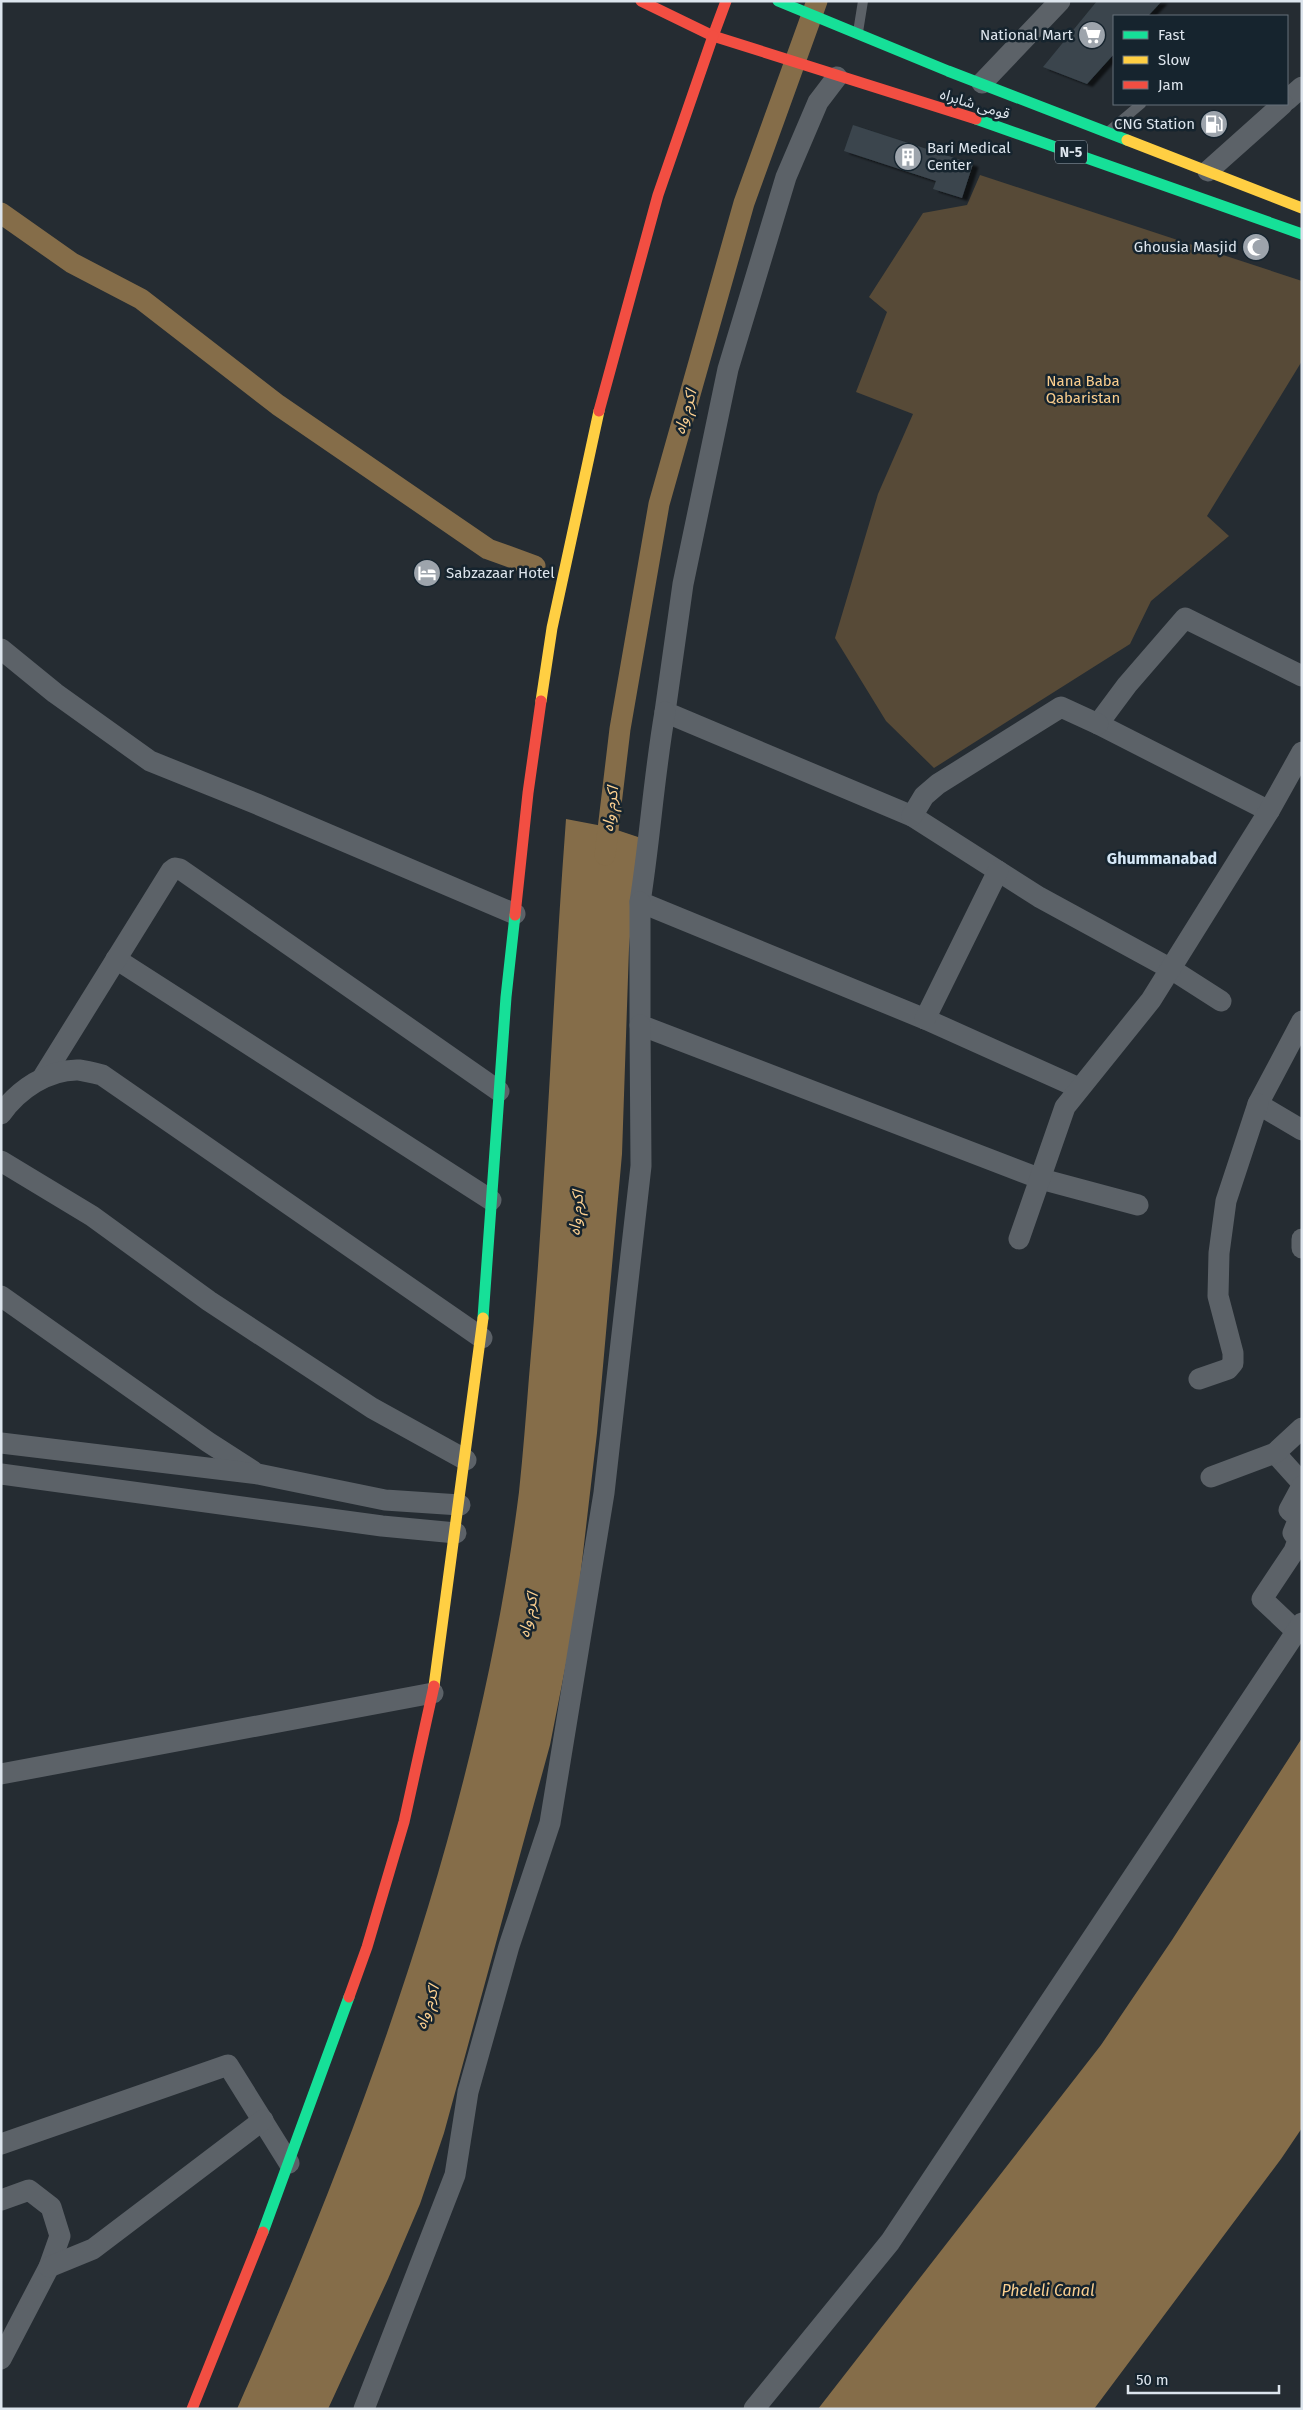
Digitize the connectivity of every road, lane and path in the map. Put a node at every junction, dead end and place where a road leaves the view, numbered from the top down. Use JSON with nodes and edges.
{"nodes":[{"id":1,"x":641,"y":1,"type":"edge"},
{"id":2,"x":726,"y":1,"type":"edge"},
{"id":3,"x":778,"y":1,"type":"edge"},
{"id":4,"x":863,"y":1,"type":"edge"},
{"id":5,"x":1060,"y":1,"type":"edge"},
{"id":6,"x":858,"y":33,"type":"junction"},
{"id":7,"x":713,"y":36,"type":"junction"},
{"id":8,"x":837,"y":77,"type":"junction"},
{"id":9,"x":982,"y":83,"type":"junction"},
{"id":10,"x":1302,"y":87,"type":"edge"},
{"id":11,"x":1288,"y":99,"type":"edge"},
{"id":12,"x":1140,"y":105,"type":"edge"},
{"id":13,"x":1282,"y":105,"type":"edge"},
{"id":14,"x":1108,"y":132,"type":"junction"},
{"id":15,"x":1139,"y":144,"type":"junction"},
{"id":16,"x":1208,"y":171,"type":"junction"},
{"id":17,"x":1130,"y":173,"type":"junction"},
{"id":18,"x":1302,"y":208,"type":"edge"},
{"id":19,"x":1302,"y":234,"type":"edge"},
{"id":20,"x":1,"y":649,"type":"edge"},
{"id":21,"x":1302,"y":676,"type":"edge"},
{"id":22,"x":664,"y":712,"type":"junction"},
{"id":23,"x":1098,"y":724,"type":"junction"},
{"id":24,"x":1302,"y":752,"type":"edge"},
{"id":25,"x":1269,"y":811,"type":"junction"},
{"id":26,"x":912,"y":816,"type":"junction"},
{"id":27,"x":998,"y":871,"type":"junction"},
{"id":28,"x":640,"y":902,"type":"junction"},
{"id":29,"x":515,"y":914,"type":"junction"},
{"id":30,"x":116,"y":959,"type":"junction"},
{"id":31,"x":1171,"y":969,"type":"junction"},
{"id":32,"x":1221,"y":1001,"type":"dead end"},
{"id":33,"x":925,"y":1019,"type":"junction"},
{"id":34,"x":1302,"y":1021,"type":"edge"},
{"id":35,"x":640,"y":1025,"type":"junction"},
{"id":36,"x":43,"y":1077,"type":"junction"},
{"id":37,"x":1079,"y":1088,"type":"junction"},
{"id":38,"x":499,"y":1091,"type":"junction"},
{"id":39,"x":1258,"y":1104,"type":"junction"},
{"id":40,"x":1,"y":1114,"type":"edge"},
{"id":41,"x":1302,"y":1130,"type":"edge"},
{"id":42,"x":1,"y":1161,"type":"edge"},
{"id":43,"x":1041,"y":1179,"type":"junction"},
{"id":44,"x":491,"y":1200,"type":"junction"},
{"id":45,"x":1138,"y":1205,"type":"dead end"},
{"id":46,"x":1020,"y":1239,"type":"dead end"},
{"id":47,"x":1302,"y":1239,"type":"edge"},
{"id":48,"x":1302,"y":1248,"type":"edge"},
{"id":49,"x":1,"y":1296,"type":"edge"},
{"id":50,"x":482,"y":1338,"type":"junction"},
{"id":51,"x":1199,"y":1379,"type":"dead end"},
{"id":52,"x":1302,"y":1428,"type":"edge"},
{"id":53,"x":2,"y":1443,"type":"edge"},
{"id":54,"x":1275,"y":1453,"type":"junction"},
{"id":55,"x":466,"y":1460,"type":"junction"},
{"id":56,"x":1,"y":1474,"type":"edge"},
{"id":57,"x":258,"y":1474,"type":"junction"},
{"id":58,"x":1211,"y":1477,"type":"dead end"},
{"id":59,"x":1302,"y":1485,"type":"edge"},
{"id":60,"x":460,"y":1505,"type":"junction"},
{"id":61,"x":456,"y":1533,"type":"junction"},
{"id":62,"x":1299,"y":1628,"type":"edge"},
{"id":63,"x":433,"y":1693,"type":"junction"},
{"id":64,"x":1,"y":1774,"type":"edge"},
{"id":65,"x":263,"y":2120,"type":"junction"},
{"id":66,"x":1,"y":2144,"type":"edge"},
{"id":67,"x":289,"y":2163,"type":"junction"},
{"id":68,"x":1,"y":2200,"type":"edge"},
{"id":69,"x":49,"y":2267,"type":"junction"},
{"id":70,"x":1,"y":2359,"type":"edge"},
{"id":71,"x":192,"y":2409,"type":"edge"},
{"id":72,"x":364,"y":2409,"type":"edge"},
{"id":73,"x":754,"y":2409,"type":"edge"}],
"edges":[{"from":1,"to":7,"type":"main road","name":"قومی شاہراہ","number":"N-5"},
{"from":2,"to":7,"type":"main road"},
{"from":3,"to":6,"type":"main road","name":"قومی شاہراہ","number":"N-5"},
{"from":4,"to":6,"type":"lane"},
{"from":5,"to":9,"type":"street"},
{"from":6,"to":9,"type":"main road","name":"قومی شاہراہ","number":"N-5"},
{"from":7,"to":8,"type":"main road","name":"قومی شاہراہ","number":"N-5"},
{"from":7,"to":29,"type":"main road"},
{"from":8,"to":17,"type":"main road","name":"قومی شاہراہ","number":"N-5"},
{"from":8,"to":22,"type":"street"},
{"from":9,"to":14,"type":"main road","name":"قومی شاہراہ","number":"N-5"},
{"from":10,"to":11,"type":"street"},
{"from":12,"to":14,"type":"lane"},
{"from":13,"to":16,"type":"street"},
{"from":14,"to":15,"type":"main road","name":"قومی شاہراہ","number":"N-5"},
{"from":15,"to":16,"type":"main road","name":"قومی شاہراہ","number":"N-5"},
{"from":15,"to":17,"type":"main road"},
{"from":16,"to":18,"type":"main road","name":"قومی شاہراہ","number":"N-5"},
{"from":17,"to":19,"type":"main road","name":"قومی شاہراہ","number":"N-5"},
{"from":20,"to":29,"type":"street"},
{"from":21,"to":23,"type":"street"},
{"from":22,"to":26,"type":"street"},
{"from":22,"to":28,"type":"street"},
{"from":23,"to":25,"type":"street"},
{"from":23,"to":26,"type":"street"},
{"from":24,"to":25,"type":"street"},
{"from":25,"to":31,"type":"street"},
{"from":26,"to":27,"type":"street"},
{"from":27,"to":31,"type":"street"},
{"from":27,"to":33,"type":"street"},
{"from":28,"to":33,"type":"street"},
{"from":28,"to":35,"type":"street"},
{"from":29,"to":38,"type":"main road"},
{"from":30,"to":36,"type":"street"},
{"from":30,"to":38,"type":"street"},
{"from":30,"to":44,"type":"street"},
{"from":31,"to":32,"type":"street"},
{"from":31,"to":37,"type":"street"},
{"from":33,"to":37,"type":"street"},
{"from":34,"to":39,"type":"street"},
{"from":35,"to":43,"type":"street"},
{"from":35,"to":72,"type":"street"},
{"from":36,"to":40,"type":"street"},
{"from":36,"to":50,"type":"street"},
{"from":37,"to":43,"type":"street"},
{"from":38,"to":44,"type":"main road"},
{"from":39,"to":41,"type":"street"},
{"from":39,"to":51,"type":"street"},
{"from":42,"to":55,"type":"street"},
{"from":43,"to":45,"type":"street"},
{"from":43,"to":46,"type":"street"},
{"from":44,"to":50,"type":"main road"},
{"from":47,"to":48,"type":"street"},
{"from":49,"to":57,"type":"street"},
{"from":50,"to":55,"type":"main road"},
{"from":52,"to":54,"type":"street"},
{"from":53,"to":57,"type":"street"},
{"from":54,"to":58,"type":"street"},
{"from":54,"to":59,"type":"street"},
{"from":55,"to":60,"type":"main road"},
{"from":56,"to":61,"type":"street"},
{"from":57,"to":60,"type":"street"},
{"from":59,"to":62,"type":"street"},
{"from":60,"to":61,"type":"main road"},
{"from":61,"to":63,"type":"main road"},
{"from":62,"to":73,"type":"street"},
{"from":63,"to":64,"type":"street"},
{"from":63,"to":67,"type":"main road"},
{"from":65,"to":66,"type":"street"},
{"from":65,"to":67,"type":"street"},
{"from":65,"to":69,"type":"street"},
{"from":67,"to":71,"type":"main road"},
{"from":68,"to":69,"type":"street"},
{"from":69,"to":70,"type":"street"}]}
